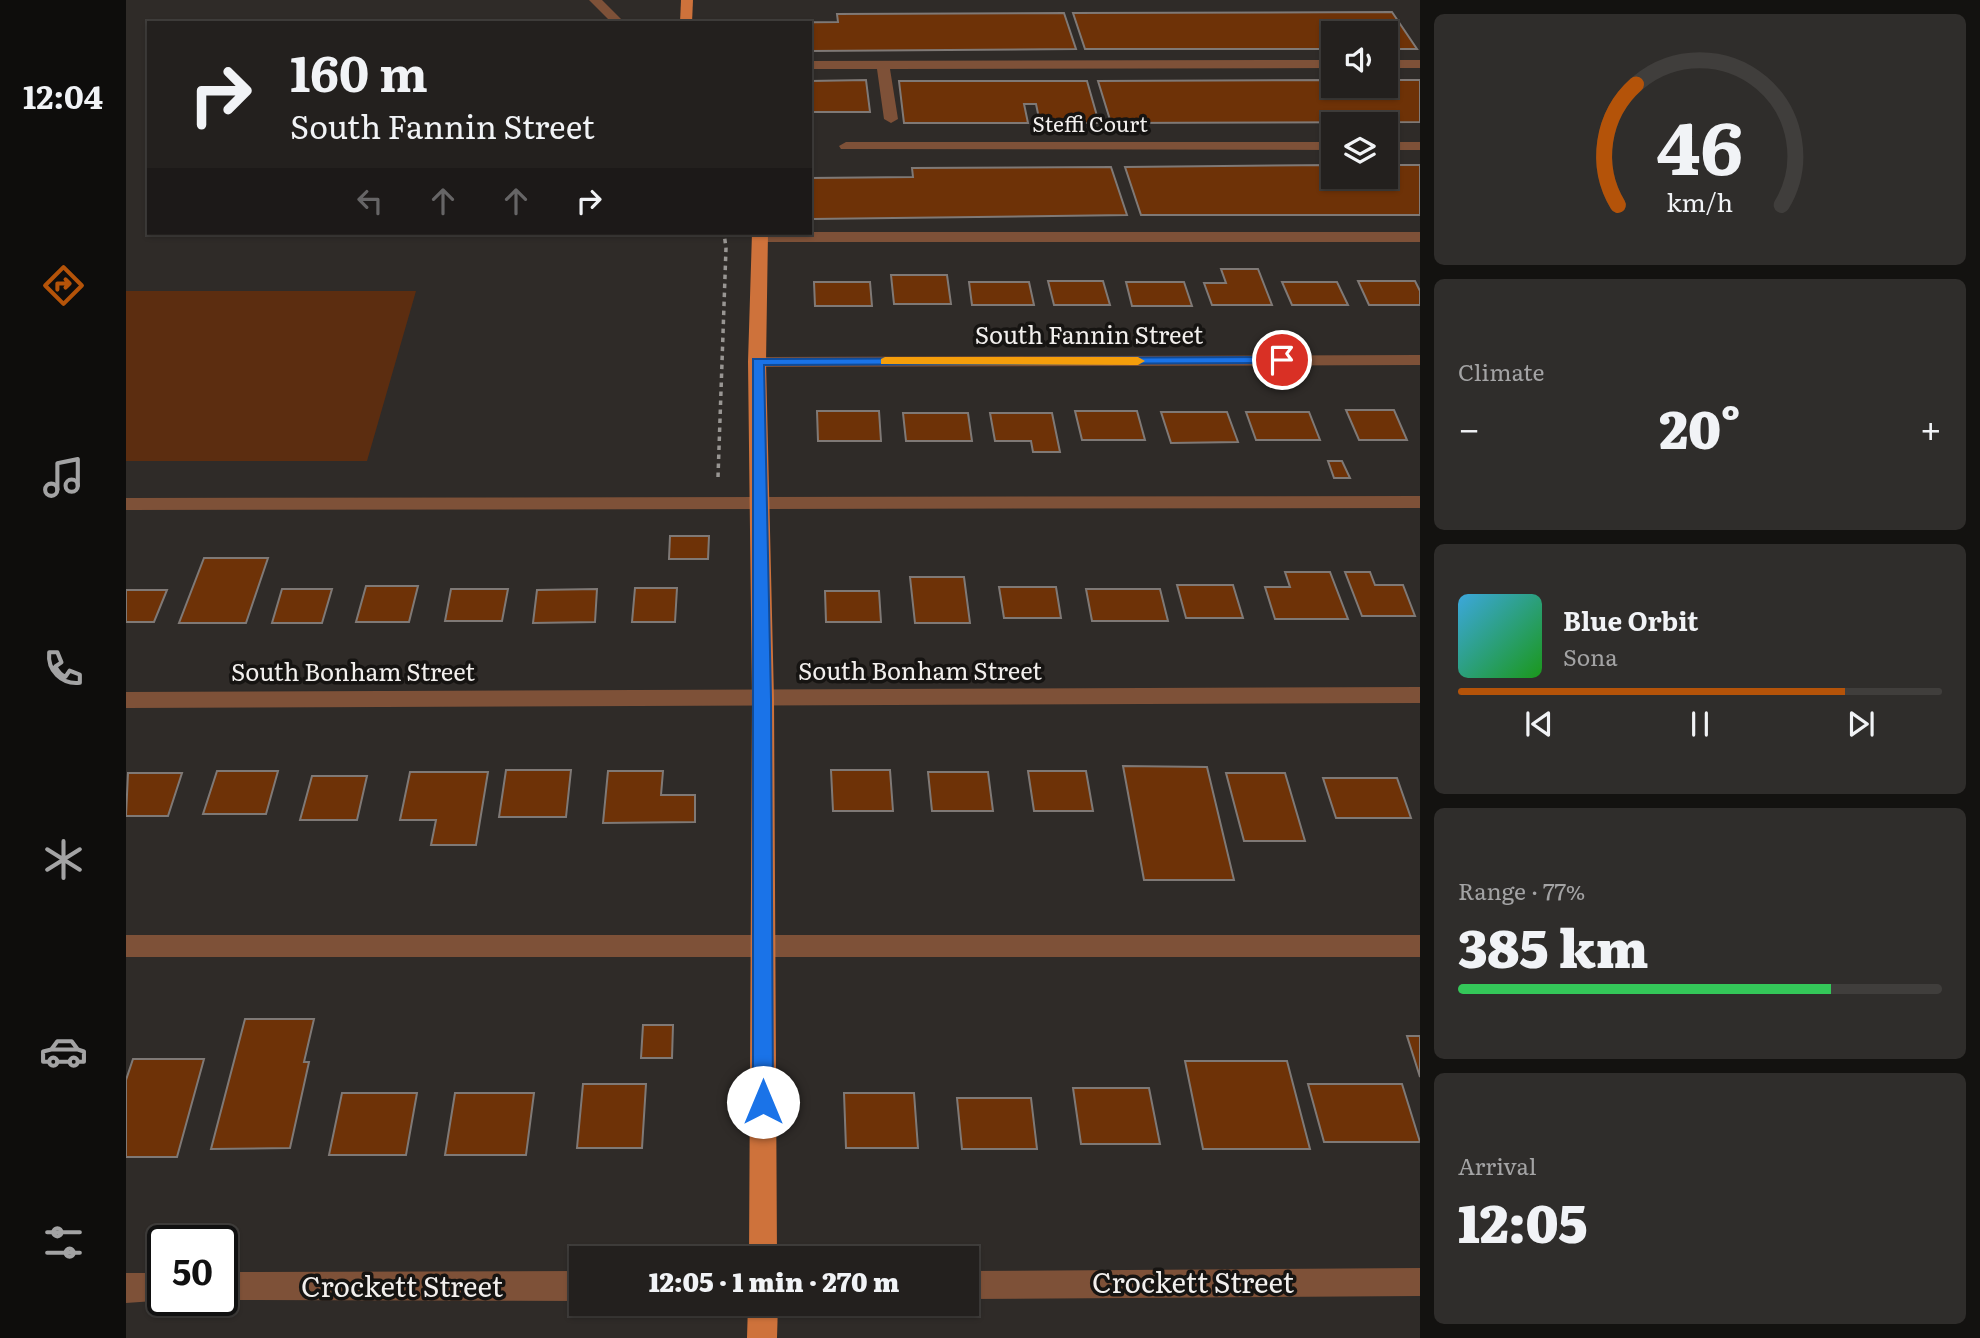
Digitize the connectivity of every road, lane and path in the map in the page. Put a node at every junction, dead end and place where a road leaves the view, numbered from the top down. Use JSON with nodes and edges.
{"nodes":[{"id":1,"x":595,"y":0,"type":"edge"},
{"id":2,"x":687,"y":0,"type":"edge"},
{"id":3,"x":617,"y":21,"type":"edge"},
{"id":4,"x":686,"y":21,"type":"edge"},
{"id":5,"x":1321,"y":64,"type":"edge"},
{"id":6,"x":1398,"y":64,"type":"edge"},
{"id":7,"x":1420,"y":64,"type":"edge"},
{"id":8,"x":812,"y":65,"type":"edge"},
{"id":9,"x":883,"y":65,"type":"junction"},
{"id":10,"x":891,"y":119,"type":"dead end"},
{"id":11,"x":846,"y":146,"type":"dead end"},
{"id":12,"x":1321,"y":146,"type":"edge"},
{"id":13,"x":1398,"y":146,"type":"edge"},
{"id":14,"x":1420,"y":146,"type":"edge"},
{"id":15,"x":724,"y":235,"type":"edge"},
{"id":16,"x":760,"y":235,"type":"edge"},
{"id":17,"x":1420,"y":237,"type":"edge"},
{"id":18,"x":1420,"y":360,"type":"edge"},
{"id":19,"x":757,"y":362,"type":"junction"},
{"id":20,"x":717,"y":502,"type":"junction"},
{"id":21,"x":760,"y":502,"type":"junction"},
{"id":22,"x":1420,"y":502,"type":"edge"},
{"id":23,"x":126,"y":504,"type":"edge"},
{"id":24,"x":1420,"y":695,"type":"edge"},
{"id":25,"x":763,"y":699,"type":"junction"},
{"id":26,"x":126,"y":700,"type":"edge"},
{"id":27,"x":126,"y":946,"type":"edge"},
{"id":28,"x":763,"y":946,"type":"junction"},
{"id":29,"x":1420,"y":946,"type":"edge"},
{"id":30,"x":763,"y":1246,"type":"edge"},
{"id":31,"x":1420,"y":1282,"type":"edge"},
{"id":32,"x":979,"y":1284,"type":"edge"},
{"id":33,"x":569,"y":1286,"type":"edge"},
{"id":34,"x":238,"y":1287,"type":"edge"},
{"id":35,"x":126,"y":1288,"type":"edge"},
{"id":36,"x":147,"y":1288,"type":"edge"},
{"id":37,"x":763,"y":1316,"type":"edge"},
{"id":38,"x":762,"y":1338,"type":"edge"}],
"edges":[{"from":1,"to":3,"type":"street"},
{"from":2,"to":4,"type":"main road"},
{"from":5,"to":9,"type":"street"},
{"from":6,"to":7,"type":"street"},
{"from":8,"to":9,"type":"street"},
{"from":9,"to":10,"type":"street"},
{"from":11,"to":12,"type":"street","name":"Steffi Court"},
{"from":13,"to":14,"type":"street"},
{"from":15,"to":20,"type":"path"},
{"from":16,"to":17,"type":"street"},
{"from":16,"to":19,"type":"main road"},
{"from":18,"to":19,"type":"street","name":"South Fannin Street"},
{"from":19,"to":21,"type":"main road"},
{"from":20,"to":21,"type":"street"},
{"from":20,"to":23,"type":"street"},
{"from":21,"to":22,"type":"street"},
{"from":21,"to":25,"type":"main road"},
{"from":24,"to":25,"type":"street","name":"South Bonham Street"},
{"from":25,"to":26,"type":"street","name":"South Bonham Street"},
{"from":25,"to":28,"type":"main road"},
{"from":27,"to":28,"type":"street"},
{"from":28,"to":29,"type":"street"},
{"from":28,"to":30,"type":"main road"},
{"from":31,"to":32,"type":"street","name":"Crockett Street"},
{"from":33,"to":34,"type":"street","name":"Crockett Street"},
{"from":35,"to":36,"type":"street"},
{"from":37,"to":38,"type":"main road"}]}
